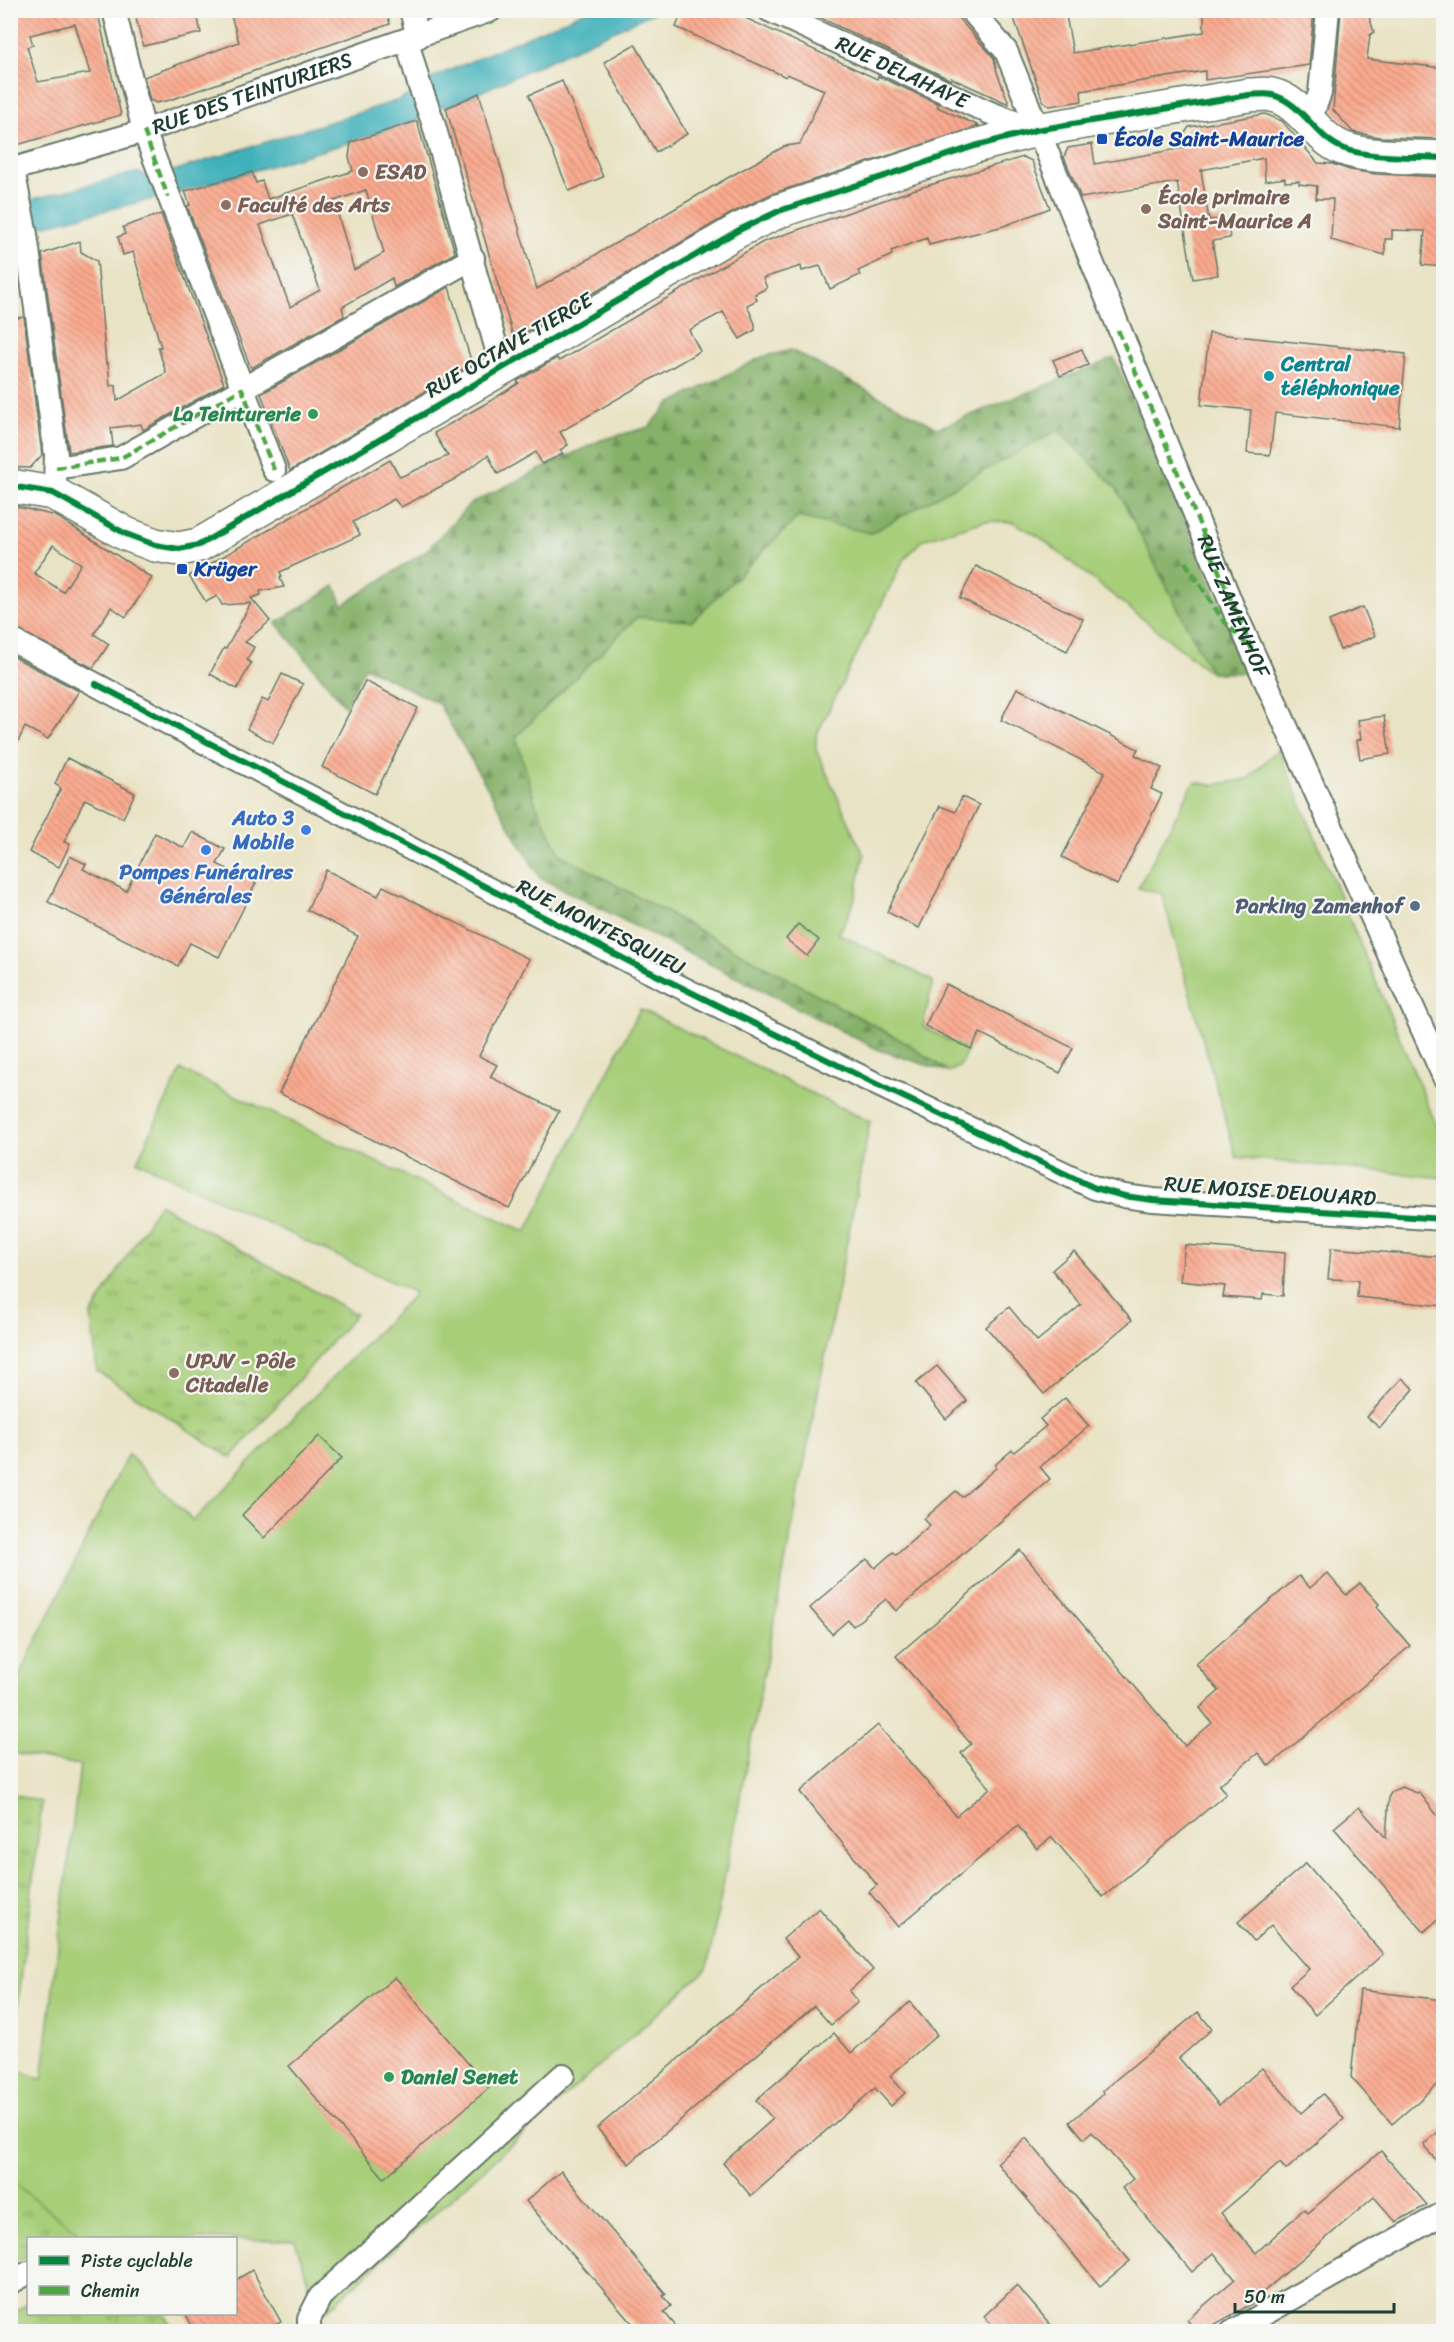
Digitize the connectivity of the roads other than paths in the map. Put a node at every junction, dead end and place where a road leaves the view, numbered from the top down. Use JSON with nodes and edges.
{"nodes":[{"id":1,"x":114,"y":10,"type":"edge"},
{"id":2,"x":411,"y":10,"type":"edge"},
{"id":3,"x":490,"y":10,"type":"edge"},
{"id":4,"x":769,"y":10,"type":"edge"},
{"id":5,"x":971,"y":10,"type":"edge"},
{"id":6,"x":1328,"y":10,"type":"edge"},
{"id":7,"x":413,"y":39,"type":"junction"},
{"id":8,"x":1310,"y":120,"type":"junction"},
{"id":9,"x":1036,"y":130,"type":"junction"},
{"id":10,"x":144,"y":131,"type":"junction"},
{"id":11,"x":1443,"y":158,"type":"edge"},
{"id":12,"x":12,"y":170,"type":"edge"},
{"id":13,"x":472,"y":258,"type":"junction"},
{"id":14,"x":502,"y":368,"type":"junction"},
{"id":15,"x":242,"y":389,"type":"junction"},
{"id":16,"x":274,"y":470,"type":"dead end"},
{"id":17,"x":55,"y":480,"type":"junction"},
{"id":18,"x":10,"y":486,"type":"edge"},
{"id":19,"x":10,"y":639,"type":"edge"},
{"id":20,"x":1443,"y":1077,"type":"edge"},
{"id":21,"x":1095,"y":1188,"type":"joint"},
{"id":22,"x":1443,"y":1219,"type":"edge"},
{"id":23,"x":564,"y":2075,"type":"dead end"},
{"id":24,"x":1443,"y":2213,"type":"edge"},
{"id":25,"x":27,"y":2274,"type":"edge"},
{"id":26,"x":10,"y":2283,"type":"edge"},
{"id":27,"x":309,"y":2331,"type":"edge"},
{"id":28,"x":1232,"y":2331,"type":"edge"}],
"edges":[{"from":1,"to":10,"type":"street"},
{"from":2,"to":7,"type":"street"},
{"from":3,"to":7,"type":"street","name":"RUE DES TEINTURIERS"},
{"from":4,"to":9,"type":"street","name":"RUE DELAHAYE"},
{"from":5,"to":9,"type":"street","name":"RUE ZAMENHOF"},
{"from":6,"to":8,"type":"street"},
{"from":7,"to":10,"type":"street","name":"RUE DES TEINTURIERS"},
{"from":7,"to":13,"type":"street"},
{"from":8,"to":9,"type":"street","name":"RUE OCTAVE TIERCE"},
{"from":8,"to":11,"type":"street","name":"RUE OCTAVE TIERCE"},
{"from":9,"to":14,"type":"street","name":"RUE OCTAVE TIERCE"},
{"from":9,"to":20,"type":"street","name":"RUE ZAMENHOF"},
{"from":10,"to":12,"type":"street","name":"RUE DES TEINTURIERS"},
{"from":10,"to":15,"type":"street"},
{"from":12,"to":17,"type":"street"},
{"from":13,"to":14,"type":"street"},
{"from":13,"to":15,"type":"street"},
{"from":14,"to":17,"type":"street","name":"RUE OCTAVE TIERCE"},
{"from":15,"to":16,"type":"street"},
{"from":15,"to":17,"type":"street"},
{"from":17,"to":18,"type":"street","name":"RUE OCTAVE TIERCE"},
{"from":19,"to":21,"type":"street","name":"RUE MONTESQUIEU"},
{"from":21,"to":22,"type":"street","name":"RUE MOISE DELOUARD"},
{"from":23,"to":27,"type":"street"},
{"from":24,"to":28,"type":"street"},
{"from":25,"to":26,"type":"street"}]}
